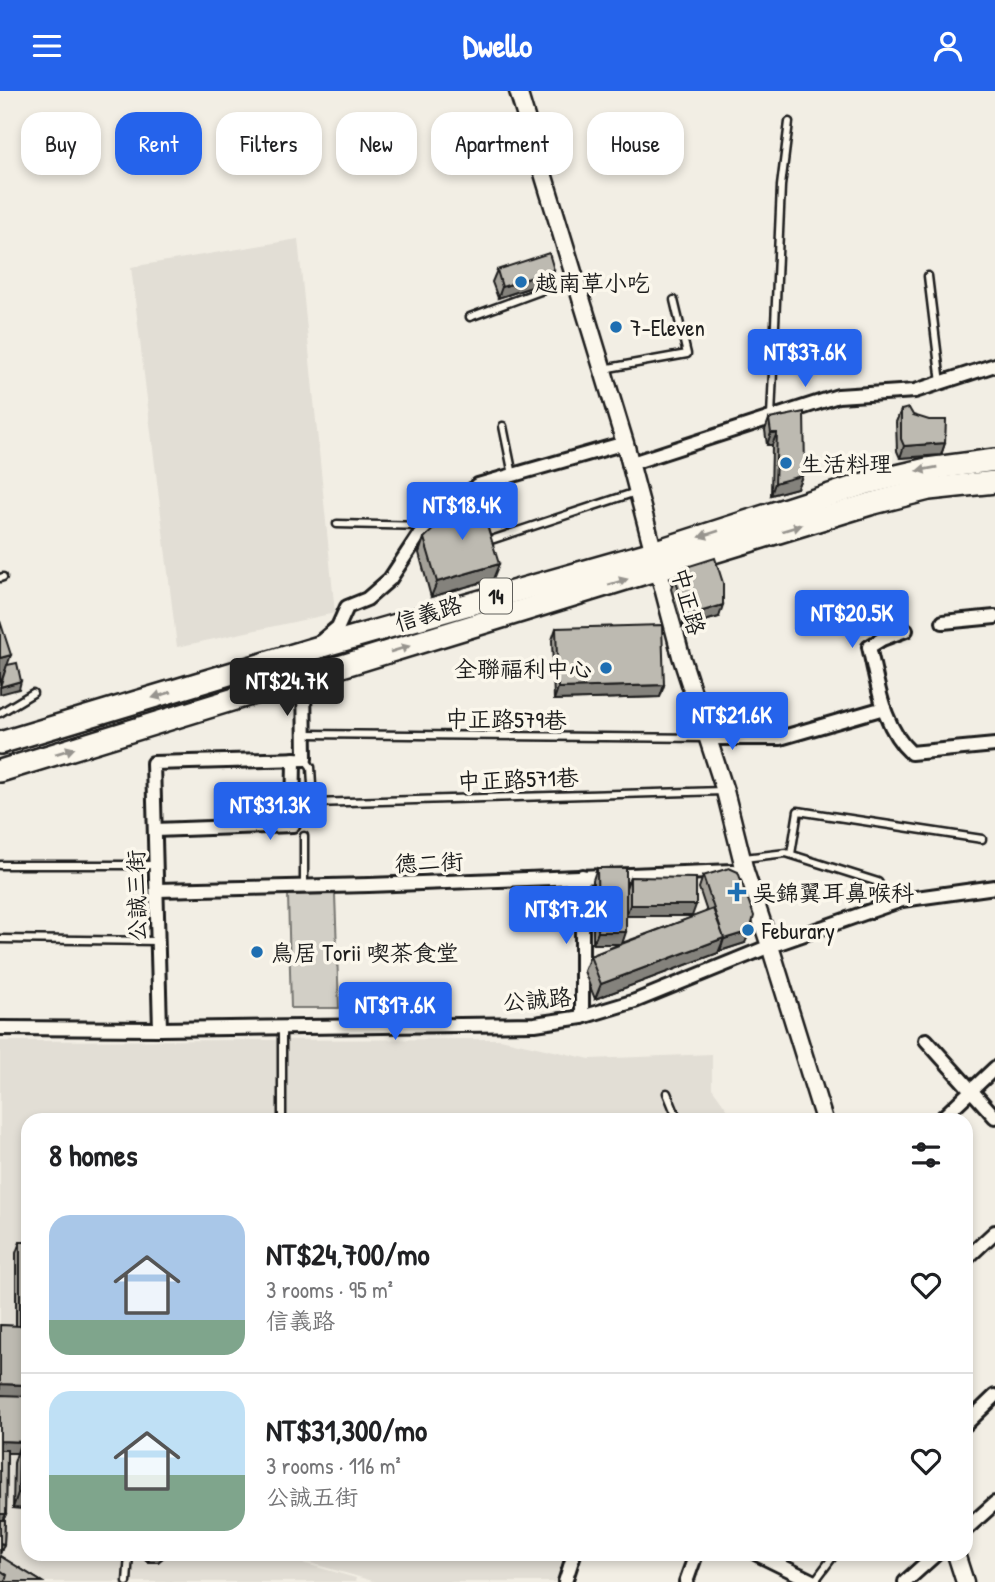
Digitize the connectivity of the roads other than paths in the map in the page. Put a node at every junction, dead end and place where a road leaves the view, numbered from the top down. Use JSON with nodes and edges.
{"nodes":[{"id":1,"x":518,"y":91,"type":"edge"},
{"id":2,"x":789,"y":122,"type":"dead end"},
{"id":3,"x":928,"y":276,"type":"dead end"},
{"id":4,"x":576,"y":278,"type":"junction"},
{"id":5,"x":674,"y":300,"type":"dead end"},
{"id":6,"x":470,"y":317,"type":"dead end"},
{"id":7,"x":995,"y":365,"type":"edge"},
{"id":8,"x":603,"y":369,"type":"junction"},
{"id":9,"x":941,"y":383,"type":"junction"},
{"id":10,"x":771,"y":417,"type":"junction"},
{"id":11,"x":503,"y":426,"type":"dead end"},
{"id":12,"x":625,"y":443,"type":"junction"},
{"id":13,"x":995,"y":460,"type":"edge"},
{"id":14,"x":629,"y":464,"type":"junction"},
{"id":15,"x":513,"y":475,"type":"junction"},
{"id":16,"x":995,"y":482,"type":"edge"},
{"id":17,"x":638,"y":492,"type":"junction"},
{"id":18,"x":337,"y":524,"type":"dead end"},
{"id":19,"x":429,"y":526,"type":"junction"},
{"id":20,"x":485,"y":542,"type":"edge"},
{"id":21,"x":655,"y":561,"type":"junction"},
{"id":22,"x":995,"y":617,"type":"edge"},
{"id":23,"x":943,"y":622,"type":"dead end"},
{"id":24,"x":906,"y":630,"type":"dead end"},
{"id":25,"x":309,"y":651,"type":"junction"},
{"id":26,"x":223,"y":677,"type":"junction"},
{"id":27,"x":304,"y":678,"type":"junction"},
{"id":28,"x":33,"y":693,"type":"dead end"},
{"id":29,"x":229,"y":701,"type":"junction"},
{"id":30,"x":884,"y":708,"type":"junction"},
{"id":31,"x":0,"y":713,"type":"edge"},
{"id":32,"x":303,"y":734,"type":"junction"},
{"id":33,"x":708,"y":738,"type":"junction"},
{"id":34,"x":0,"y":743,"type":"edge"},
{"id":35,"x":995,"y":745,"type":"edge"},
{"id":36,"x":299,"y":759,"type":"junction"},
{"id":37,"x":0,"y":771,"type":"edge"},
{"id":38,"x":725,"y":791,"type":"junction"},
{"id":39,"x":155,"y":830,"type":"junction"},
{"id":40,"x":304,"y":836,"type":"dead end"},
{"id":41,"x":982,"y":839,"type":"dead end"},
{"id":42,"x":791,"y":854,"type":"junction"},
{"id":43,"x":0,"y":865,"type":"edge"},
{"id":44,"x":156,"y":865,"type":"junction"},
{"id":45,"x":743,"y":865,"type":"junction"},
{"id":46,"x":582,"y":876,"type":"junction"},
{"id":47,"x":304,"y":887,"type":"junction"},
{"id":48,"x":995,"y":887,"type":"edge"},
{"id":49,"x":157,"y":890,"type":"junction"},
{"id":50,"x":892,"y":904,"type":"junction"},
{"id":51,"x":0,"y":939,"type":"edge"},
{"id":52,"x":158,"y":941,"type":"junction"},
{"id":53,"x":770,"y":946,"type":"junction"},
{"id":54,"x":582,"y":1017,"type":"junction"},
{"id":55,"x":282,"y":1027,"type":"junction"},
{"id":56,"x":0,"y":1028,"type":"edge"},
{"id":57,"x":160,"y":1029,"type":"junction"},
{"id":58,"x":926,"y":1040,"type":"dead end"},
{"id":59,"x":995,"y":1068,"type":"edge"},
{"id":60,"x":971,"y":1091,"type":"junction"},
{"id":61,"x":667,"y":1093,"type":"dead end"},
{"id":62,"x":282,"y":1113,"type":"edge"},
{"id":63,"x":675,"y":1113,"type":"edge"},
{"id":64,"x":822,"y":1113,"type":"edge"},
{"id":65,"x":947,"y":1113,"type":"edge"},
{"id":66,"x":995,"y":1117,"type":"edge"},
{"id":67,"x":995,"y":1232,"type":"edge"},
{"id":68,"x":973,"y":1252,"type":"edge"},
{"id":69,"x":995,"y":1397,"type":"edge"},
{"id":70,"x":973,"y":1417,"type":"edge"},
{"id":71,"x":995,"y":1503,"type":"edge"},
{"id":72,"x":973,"y":1522,"type":"edge"},
{"id":73,"x":128,"y":1561,"type":"edge"},
{"id":74,"x":572,"y":1561,"type":"edge"},
{"id":75,"x":694,"y":1561,"type":"edge"},
{"id":76,"x":771,"y":1561,"type":"edge"},
{"id":77,"x":830,"y":1561,"type":"edge"},
{"id":78,"x":928,"y":1561,"type":"edge"},
{"id":79,"x":958,"y":1561,"type":"edge"},
{"id":80,"x":127,"y":1582,"type":"edge"},
{"id":81,"x":565,"y":1582,"type":"edge"},
{"id":82,"x":686,"y":1582,"type":"edge"},
{"id":83,"x":814,"y":1582,"type":"edge"},
{"id":84,"x":905,"y":1582,"type":"edge"},
{"id":85,"x":965,"y":1582,"type":"edge"}],
"edges":[{"from":1,"to":4,"type":"street","name":"中正路"},
{"from":2,"to":10,"type":"lane"},
{"from":3,"to":9,"type":"lane"},
{"from":4,"to":6,"type":"lane"},
{"from":4,"to":8,"type":"street","name":"中正路"},
{"from":5,"to":8,"type":"lane"},
{"from":7,"to":9,"type":"street"},
{"from":8,"to":12,"type":"street","name":"中正路"},
{"from":9,"to":10,"type":"street"},
{"from":10,"to":14,"type":"street"},
{"from":11,"to":15,"type":"lane"},
{"from":12,"to":14,"type":"street","name":"中正路"},
{"from":12,"to":15,"type":"street"},
{"from":13,"to":21,"type":"main road","name":"信義路","number":"14","one_way":true},
{"from":14,"to":17,"type":"street","name":"中正路"},
{"from":15,"to":19,"type":"street"},
{"from":21,"to":16,"type":"main road","name":"信義路","number":"14","one_way":true},
{"from":17,"to":20,"type":"lane"},
{"from":17,"to":21,"type":"street","name":"中正路"},
{"from":18,"to":19,"type":"lane"},
{"from":19,"to":25,"type":"street"},
{"from":21,"to":25,"type":"main road","name":"信義路","number":"14"},
{"from":27,"to":21,"type":"main road","name":"信義路","number":"14","one_way":true},
{"from":21,"to":33,"type":"street","name":"中正路"},
{"from":22,"to":23,"type":"street"},
{"from":24,"to":30,"type":"street"},
{"from":25,"to":26,"type":"main road","name":"信義路","number":"14"},
{"from":26,"to":29,"type":"main road"},
{"from":26,"to":34,"type":"main road","name":"信義路","number":"14","one_way":true},
{"from":27,"to":29,"type":"main road","name":"信義路","number":"14"},
{"from":27,"to":32,"type":"street"},
{"from":28,"to":31,"type":"lane"},
{"from":37,"to":29,"type":"main road","name":"信義路","number":"14","one_way":true},
{"from":30,"to":33,"type":"street"},
{"from":30,"to":35,"type":"street"},
{"from":32,"to":33,"type":"lane","name":"中正路579巷"},
{"from":32,"to":36,"type":"street"},
{"from":33,"to":38,"type":"street","name":"中正路"},
{"from":36,"to":38,"type":"lane","name":"中正路571巷"},
{"from":36,"to":39,"type":"street"},
{"from":36,"to":39,"type":"street","name":"公誠三街"},
{"from":38,"to":45,"type":"street","name":"中正路"},
{"from":39,"to":44,"type":"street","name":"公誠三街"},
{"from":40,"to":47,"type":"lane"},
{"from":41,"to":42,"type":"lane"},
{"from":42,"to":45,"type":"lane"},
{"from":42,"to":50,"type":"lane"},
{"from":43,"to":44,"type":"lane"},
{"from":44,"to":49,"type":"street","name":"公誠三街"},
{"from":45,"to":46,"type":"street","name":"德二街"},
{"from":45,"to":53,"type":"street","name":"中正路"},
{"from":46,"to":47,"type":"street","name":"德二街"},
{"from":46,"to":54,"type":"street"},
{"from":47,"to":49,"type":"street","name":"德二街"},
{"from":48,"to":50,"type":"street","name":"公誠路"},
{"from":49,"to":52,"type":"street","name":"公誠三街"},
{"from":50,"to":53,"type":"street","name":"公誠路"},
{"from":51,"to":52,"type":"lane"},
{"from":52,"to":57,"type":"street","name":"公誠三街"},
{"from":53,"to":54,"type":"street","name":"公誠路"},
{"from":53,"to":64,"type":"street","name":"中正路"},
{"from":54,"to":55,"type":"street","name":"公誠路"},
{"from":55,"to":57,"type":"street","name":"公誠路"},
{"from":55,"to":62,"type":"lane"},
{"from":56,"to":57,"type":"street","name":"公誠路"},
{"from":58,"to":60,"type":"street"},
{"from":59,"to":60,"type":"street"},
{"from":60,"to":65,"type":"street"},
{"from":60,"to":66,"type":"street"},
{"from":61,"to":63,"type":"lane"},
{"from":67,"to":68,"type":"street"},
{"from":69,"to":70,"type":"street"},
{"from":71,"to":72,"type":"street"},
{"from":73,"to":80,"type":"lane"},
{"from":74,"to":81,"type":"street"},
{"from":75,"to":82,"type":"street"},
{"from":76,"to":83,"type":"street"},
{"from":77,"to":83,"type":"lane"},
{"from":78,"to":84,"type":"street"},
{"from":79,"to":85,"type":"street"}]}
